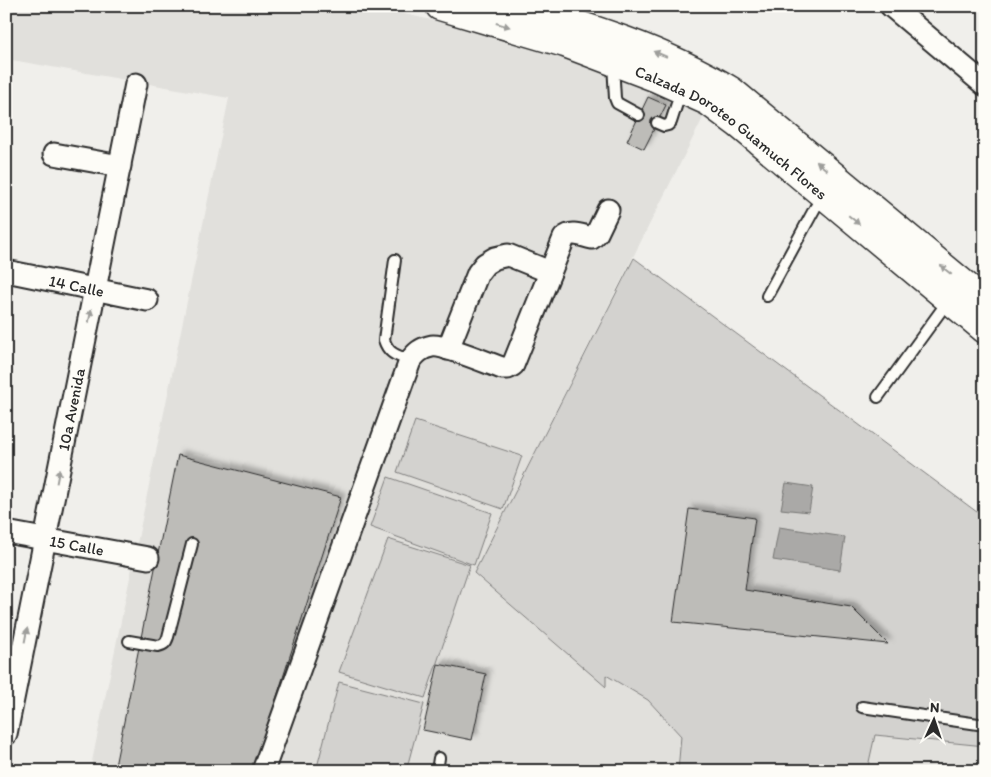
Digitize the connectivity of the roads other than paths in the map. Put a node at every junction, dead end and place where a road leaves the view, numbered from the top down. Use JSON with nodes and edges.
{"nodes":[{"id":1,"x":440,"y":6,"type":"edge"},
{"id":2,"x":514,"y":6,"type":"edge"},
{"id":3,"x":891,"y":6,"type":"edge"},
{"id":4,"x":585,"y":39,"type":"junction"},
{"id":5,"x":612,"y":61,"type":"junction"},
{"id":6,"x":685,"y":78,"type":"junction"},
{"id":7,"x":136,"y":84,"type":"dead end"},
{"id":8,"x":985,"y":85,"type":"edge"},
{"id":9,"x":639,"y":116,"type":"dead end"},
{"id":10,"x":656,"y":123,"type":"dead end"},
{"id":11,"x":54,"y":154,"type":"dead end"},
{"id":12,"x":120,"y":166,"type":"junction"},
{"id":13,"x":823,"y":195,"type":"junction"},
{"id":14,"x":608,"y":210,"type":"dead end"},
{"id":15,"x":395,"y":260,"type":"dead end"},
{"id":16,"x":6,"y":271,"type":"edge"},
{"id":17,"x":550,"y":272,"type":"junction"},
{"id":18,"x":95,"y":289,"type":"junction"},
{"id":19,"x":767,"y":296,"type":"dead end"},
{"id":20,"x":147,"y":300,"type":"dead end"},
{"id":21,"x":949,"y":300,"type":"junction"},
{"id":22,"x":982,"y":310,"type":"edge"},
{"id":23,"x":448,"y":349,"type":"junction"},
{"id":24,"x":410,"y":361,"type":"junction"},
{"id":25,"x":878,"y":397,"type":"dead end"},
{"id":26,"x":6,"y":532,"type":"edge"},
{"id":27,"x":45,"y":539,"type":"junction"},
{"id":28,"x":192,"y":544,"type":"dead end"},
{"id":29,"x":148,"y":558,"type":"dead end"},
{"id":30,"x":129,"y":641,"type":"dead end"},
{"id":31,"x":862,"y":707,"type":"dead end"},
{"id":32,"x":985,"y":725,"type":"edge"},
{"id":33,"x":6,"y":734,"type":"edge"},
{"id":34,"x":439,"y":758,"type":"dead end"},
{"id":35,"x":263,"y":771,"type":"edge"},
{"id":36,"x":436,"y":771,"type":"edge"}],
"edges":[{"from":1,"to":4,"type":"main road","name":"Calzada Doroteo Guamuch Flores","one_way":true},
{"from":2,"to":4,"type":"main road","name":"Calzada Doroteo Guamuch Flores"},
{"from":3,"to":8,"type":"street"},
{"from":4,"to":5,"type":"main road","name":"Calzada Doroteo Guamuch Flores"},
{"from":6,"to":4,"type":"main road","name":"Calzada Doroteo Guamuch Flores","one_way":true},
{"from":5,"to":6,"type":"main road","name":"Calzada Doroteo Guamuch Flores"},
{"from":5,"to":9,"type":"lane"},
{"from":6,"to":10,"type":"lane"},
{"from":6,"to":13,"type":"main road","name":"Calzada Doroteo Guamuch Flores"},
{"from":22,"to":6,"type":"main road","name":"Calzada Doroteo Guamuch Flores","one_way":true},
{"from":7,"to":12,"type":"street","name":"10a Avenida"},
{"from":11,"to":12,"type":"street"},
{"from":12,"to":18,"type":"street","name":"10a Avenida"},
{"from":13,"to":19,"type":"lane"},
{"from":13,"to":21,"type":"main road","name":"Calzada Doroteo Guamuch Flores","one_way":true},
{"from":14,"to":17,"type":"street"},
{"from":15,"to":24,"type":"lane"},
{"from":16,"to":18,"type":"street","name":"14 Calle"},
{"from":17,"to":23,"type":"street"},
{"from":17,"to":23,"type":"street"},
{"from":18,"to":20,"type":"street","name":"14 Calle"},
{"from":27,"to":18,"type":"street","name":"10a Avenida","one_way":true},
{"from":21,"to":22,"type":"main road","name":"Calzada Doroteo Guamuch Flores"},
{"from":21,"to":25,"type":"lane"},
{"from":23,"to":24,"type":"street"},
{"from":24,"to":35,"type":"street"},
{"from":26,"to":27,"type":"street","name":"15 Calle"},
{"from":27,"to":29,"type":"street","name":"15 Calle"},
{"from":33,"to":27,"type":"street","name":"10a Avenida","one_way":true},
{"from":28,"to":30,"type":"lane"},
{"from":31,"to":32,"type":"lane"},
{"from":34,"to":36,"type":"lane"}]}
